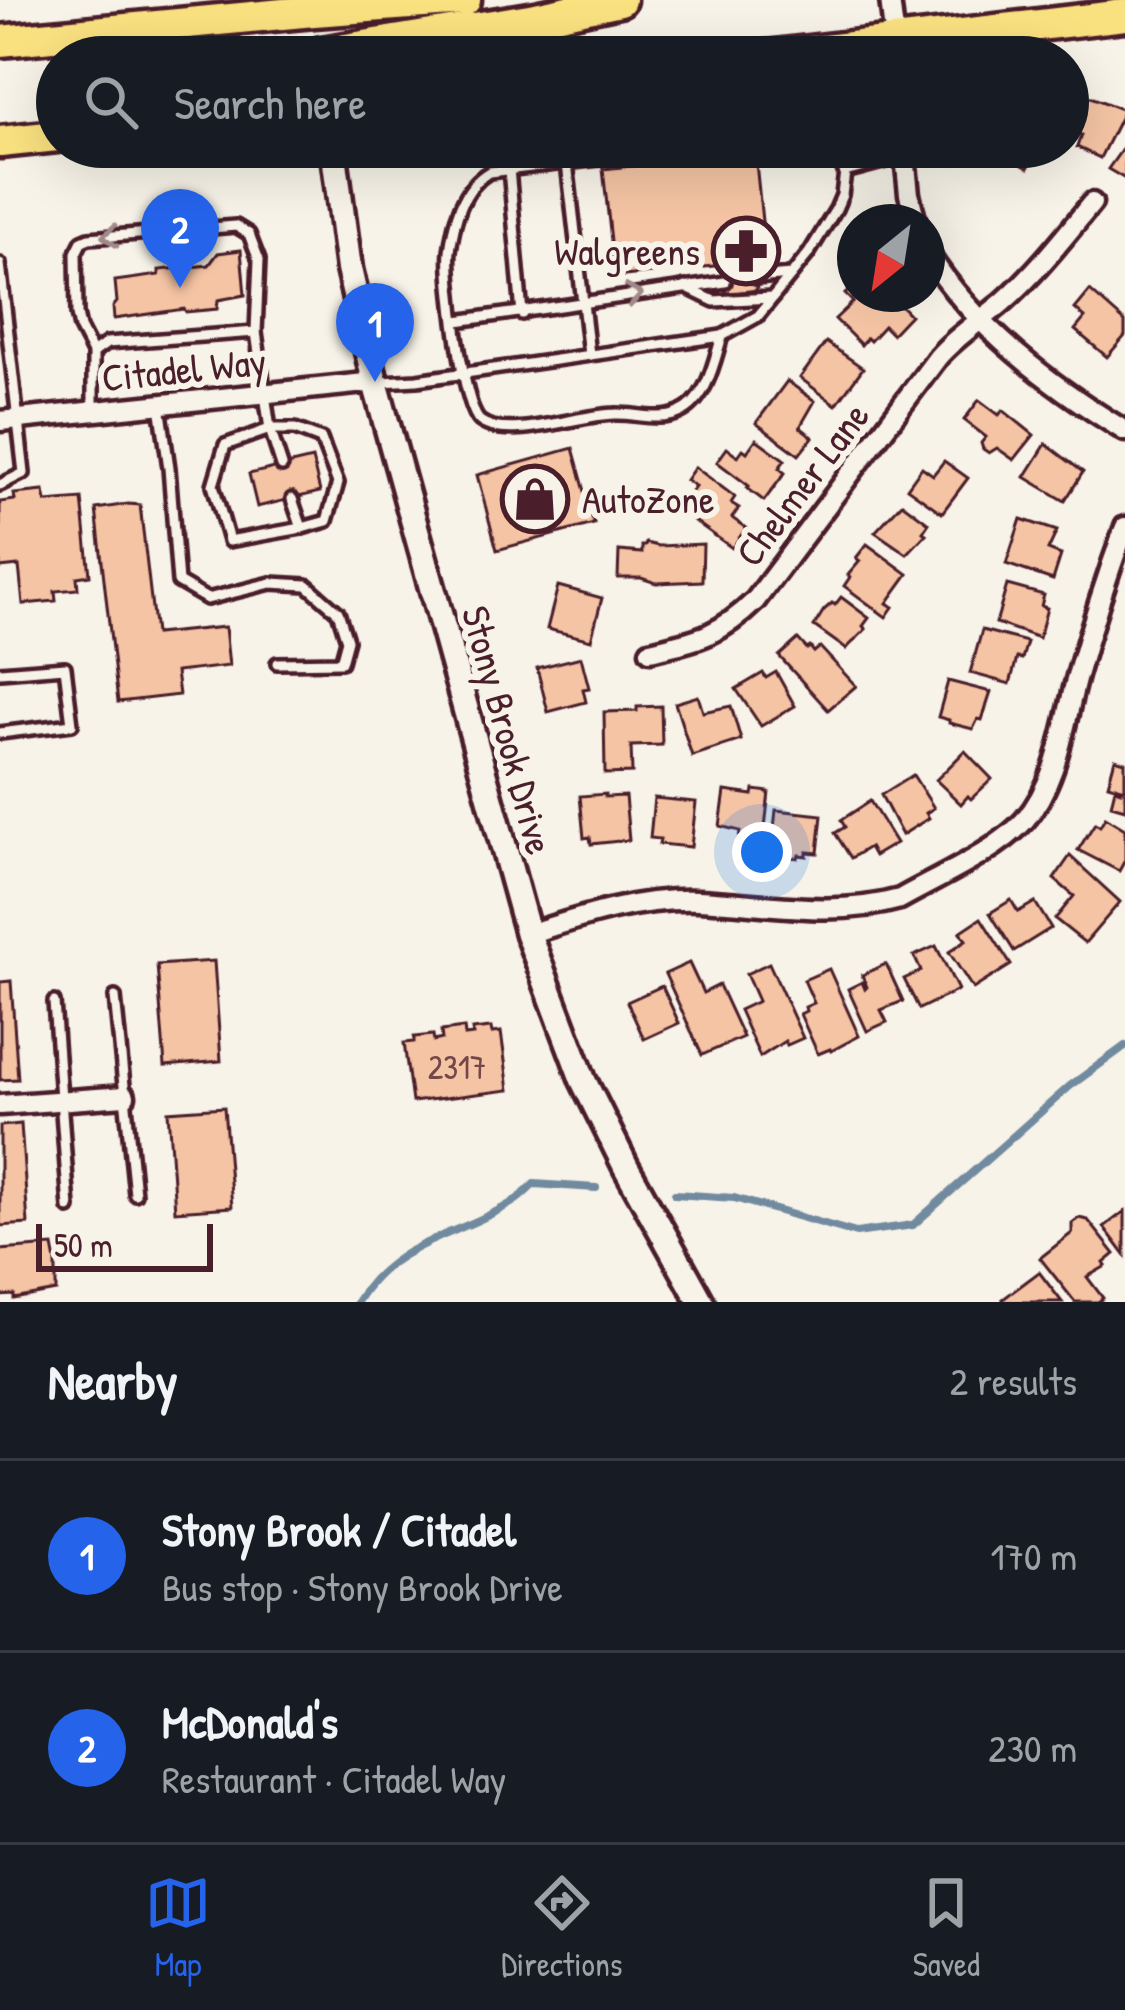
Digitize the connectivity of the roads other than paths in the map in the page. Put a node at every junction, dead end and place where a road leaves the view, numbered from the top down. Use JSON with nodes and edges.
{"nodes":[{"id":1,"x":464,"y":0,"type":"edge"},
{"id":2,"x":620,"y":0,"type":"edge"},
{"id":3,"x":890,"y":0,"type":"edge"},
{"id":4,"x":314,"y":5,"type":"edge"},
{"id":5,"x":1125,"y":15,"type":"edge"},
{"id":6,"x":51,"y":36,"type":"edge"},
{"id":7,"x":318,"y":36,"type":"edge"},
{"id":8,"x":428,"y":36,"type":"edge"},
{"id":9,"x":895,"y":36,"type":"edge"},
{"id":10,"x":988,"y":36,"type":"edge"},
{"id":11,"x":36,"y":132,"type":"edge"},
{"id":12,"x":36,"y":138,"type":"edge"},
{"id":13,"x":5,"y":141,"type":"edge"},
{"id":14,"x":336,"y":168,"type":"edge"},
{"id":15,"x":519,"y":168,"type":"edge"},
{"id":16,"x":568,"y":168,"type":"edge"},
{"id":17,"x":842,"y":168,"type":"edge"},
{"id":18,"x":857,"y":168,"type":"edge"},
{"id":19,"x":907,"y":168,"type":"edge"},
{"id":20,"x":509,"y":169,"type":"junction"},
{"id":21,"x":845,"y":172,"type":"junction"},
{"id":22,"x":1092,"y":203,"type":"dead end"},
{"id":23,"x":913,"y":204,"type":"edge"},
{"id":24,"x":0,"y":264,"type":"edge"},
{"id":25,"x":791,"y":275,"type":"junction"},
{"id":26,"x":756,"y":278,"type":"dead end"},
{"id":27,"x":945,"y":278,"type":"edge"},
{"id":28,"x":725,"y":282,"type":"dead end"},
{"id":29,"x":686,"y":287,"type":"junction"},
{"id":30,"x":771,"y":298,"type":"junction"},
{"id":31,"x":584,"y":303,"type":"junction"},
{"id":32,"x":522,"y":314,"type":"junction"},
{"id":33,"x":981,"y":319,"type":"junction"},
{"id":34,"x":457,"y":322,"type":"junction"},
{"id":35,"x":256,"y":332,"type":"junction"},
{"id":36,"x":722,"y":336,"type":"junction"},
{"id":37,"x":93,"y":353,"type":"junction"},
{"id":38,"x":590,"y":355,"type":"junction"},
{"id":39,"x":463,"y":374,"type":"junction"},
{"id":40,"x":375,"y":382,"type":"junction"},
{"id":41,"x":264,"y":394,"type":"junction"},
{"id":42,"x":160,"y":405,"type":"junction"},
{"id":43,"x":94,"y":411,"type":"junction"},
{"id":44,"x":9,"y":420,"type":"edge"},
{"id":45,"x":270,"y":429,"type":"junction"},
{"id":46,"x":1125,"y":431,"type":"edge"},
{"id":47,"x":282,"y":466,"type":"dead end"},
{"id":48,"x":0,"y":484,"type":"edge"},
{"id":49,"x":292,"y":499,"type":"dead end"},
{"id":50,"x":1125,"y":527,"type":"edge"},
{"id":51,"x":302,"y":528,"type":"junction"},
{"id":52,"x":650,"y":651,"type":"dead end"},
{"id":53,"x":277,"y":663,"type":"dead end"},
{"id":54,"x":0,"y":672,"type":"edge"},
{"id":55,"x":0,"y":733,"type":"edge"},
{"id":56,"x":528,"y":934,"type":"junction"},
{"id":57,"x":116,"y":997,"type":"dead end"},
{"id":58,"x":54,"y":1002,"type":"dead end"},
{"id":59,"x":125,"y":1096,"type":"junction"},
{"id":60,"x":60,"y":1102,"type":"junction"},
{"id":61,"x":0,"y":1105,"type":"edge"},
{"id":62,"x":135,"y":1194,"type":"dead end"},
{"id":63,"x":69,"y":1208,"type":"dead end"},
{"id":64,"x":701,"y":1302,"type":"edge"}],
"edges":[{"from":1,"to":4,"type":"main road"},
{"from":2,"to":8,"type":"main road"},
{"from":3,"to":9,"type":"street"},
{"from":4,"to":6,"type":"main road"},
{"from":4,"to":7,"type":"street"},
{"from":5,"to":10,"type":"main road"},
{"from":11,"to":13,"type":"main road"},
{"from":12,"to":13,"type":"main road"},
{"from":14,"to":40,"type":"street","name":"Stony Brook Drive"},
{"from":15,"to":20,"type":"lane"},
{"from":16,"to":31,"type":"lane"},
{"from":17,"to":21,"type":"lane"},
{"from":18,"to":21,"type":"lane"},
{"from":19,"to":23,"type":"street"},
{"from":20,"to":32,"type":"lane"},
{"from":20,"to":34,"type":"lane"},
{"from":21,"to":25,"type":"lane"},
{"from":22,"to":33,"type":"street","name":"Chelmer Lane"},
{"from":24,"to":44,"type":"lane"},
{"from":25,"to":26,"type":"lane"},
{"from":25,"to":30,"type":"lane"},
{"from":27,"to":33,"type":"street"},
{"from":28,"to":29,"type":"lane"},
{"from":29,"to":30,"type":"lane"},
{"from":31,"to":29,"type":"lane","one_way":true},
{"from":30,"to":36,"type":"lane"},
{"from":31,"to":32,"type":"lane"},
{"from":31,"to":38,"type":"lane"},
{"from":32,"to":34,"type":"lane"},
{"from":33,"to":46,"type":"street"},
{"from":33,"to":52,"type":"street","name":"Chelmer Lane"},
{"from":34,"to":39,"type":"lane"},
{"from":35,"to":37,"type":"lane"},
{"from":35,"to":37,"type":"lane","one_way":true},
{"from":35,"to":41,"type":"lane"},
{"from":36,"to":38,"type":"lane"},
{"from":36,"to":39,"type":"lane"},
{"from":37,"to":43,"type":"lane"},
{"from":38,"to":39,"type":"lane"},
{"from":39,"to":40,"type":"lane"},
{"from":40,"to":41,"type":"street","name":"Citadel Way"},
{"from":40,"to":56,"type":"street","name":"Stony Brook Drive"},
{"from":41,"to":42,"type":"street","name":"Citadel Way"},
{"from":41,"to":45,"type":"lane"},
{"from":42,"to":43,"type":"street","name":"Citadel Way"},
{"from":42,"to":53,"type":"lane"},
{"from":43,"to":44,"type":"street","name":"Citadel Way"},
{"from":44,"to":48,"type":"lane"},
{"from":45,"to":47,"type":"lane"},
{"from":45,"to":51,"type":"lane"},
{"from":45,"to":51,"type":"lane"},
{"from":49,"to":51,"type":"lane"},
{"from":50,"to":56,"type":"street"},
{"from":54,"to":55,"type":"lane"},
{"from":56,"to":64,"type":"street","name":"Stony Brook Drive"},
{"from":57,"to":59,"type":"lane"},
{"from":58,"to":60,"type":"lane"},
{"from":59,"to":60,"type":"street"},
{"from":59,"to":62,"type":"lane"},
{"from":60,"to":61,"type":"street"},
{"from":60,"to":63,"type":"lane"}]}
